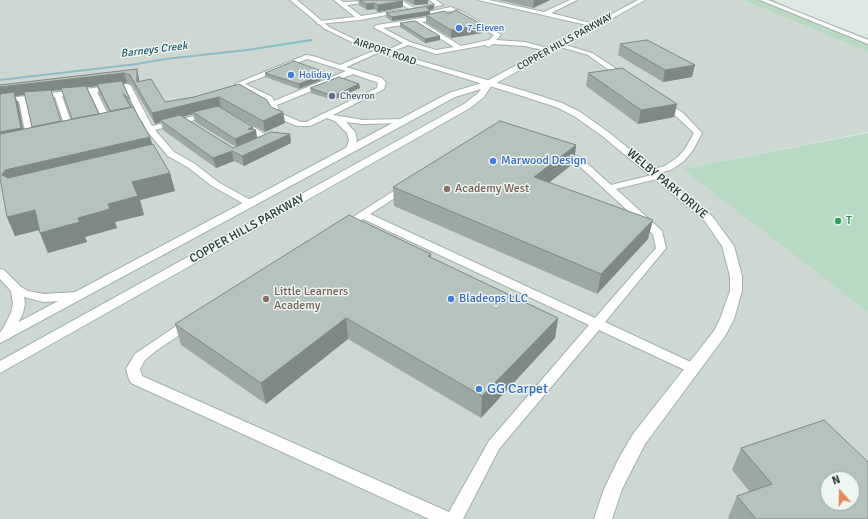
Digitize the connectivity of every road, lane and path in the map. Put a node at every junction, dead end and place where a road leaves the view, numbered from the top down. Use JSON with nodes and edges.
{"nodes":[{"id":1,"x":293,"y":0,"type":"edge"},
{"id":2,"x":381,"y":0,"type":"edge"},
{"id":3,"x":432,"y":0,"type":"edge"},
{"id":4,"x":481,"y":0,"type":"edge"},
{"id":5,"x":574,"y":0,"type":"edge"},
{"id":6,"x":642,"y":0,"type":"edge"},
{"id":7,"x":763,"y":0,"type":"edge"},
{"id":8,"x":399,"y":1,"type":"edge"},
{"id":9,"x":339,"y":2,"type":"edge"},
{"id":10,"x":413,"y":10,"type":"junction"},
{"id":11,"x":431,"y":12,"type":"edge"},
{"id":12,"x":461,"y":13,"type":"junction"},
{"id":13,"x":545,"y":14,"type":"junction"},
{"id":14,"x":407,"y":16,"type":"edge"},
{"id":15,"x":360,"y":18,"type":"junction"},
{"id":16,"x":416,"y":21,"type":"junction"},
{"id":17,"x":368,"y":22,"type":"junction"},
{"id":18,"x":320,"y":24,"type":"junction"},
{"id":19,"x":595,"y":25,"type":"junction"},
{"id":20,"x":378,"y":27,"type":"junction"},
{"id":21,"x":491,"y":42,"type":"junction"},
{"id":22,"x":868,"y":42,"type":"edge"},
{"id":23,"x":408,"y":43,"type":"junction"},
{"id":24,"x":559,"y":45,"type":"junction"},
{"id":25,"x":460,"y":48,"type":"junction"},
{"id":26,"x":551,"y":50,"type":"junction"},
{"id":27,"x":381,"y":52,"type":"junction"},
{"id":28,"x":436,"y":52,"type":"junction"},
{"id":29,"x":340,"y":67,"type":"junction"},
{"id":30,"x":353,"y":71,"type":"junction"},
{"id":31,"x":632,"y":82,"type":"edge"},
{"id":32,"x":488,"y":84,"type":"junction"},
{"id":33,"x":93,"y":90,"type":"junction"},
{"id":34,"x":58,"y":94,"type":"junction"},
{"id":35,"x":656,"y":98,"type":"edge"},
{"id":36,"x":22,"y":99,"type":"junction"},
{"id":37,"x":0,"y":101,"type":"edge"},
{"id":38,"x":273,"y":104,"type":"junction"},
{"id":39,"x":214,"y":113,"type":"edge"},
{"id":40,"x":328,"y":115,"type":"junction"},
{"id":41,"x":144,"y":118,"type":"junction"},
{"id":42,"x":338,"y":118,"type":"junction"},
{"id":43,"x":234,"y":119,"type":"edge"},
{"id":44,"x":184,"y":120,"type":"junction"},
{"id":45,"x":404,"y":121,"type":"junction"},
{"id":46,"x":197,"y":128,"type":"edge"},
{"id":47,"x":150,"y":129,"type":"junction"},
{"id":48,"x":71,"y":133,"type":"edge"},
{"id":49,"x":32,"y":142,"type":"edge"},
{"id":50,"x":255,"y":145,"type":"edge"},
{"id":51,"x":350,"y":149,"type":"junction"},
{"id":52,"x":550,"y":150,"type":"edge"},
{"id":53,"x":655,"y":174,"type":"junction"},
{"id":54,"x":415,"y":181,"type":"edge"},
{"id":55,"x":609,"y":188,"type":"junction"},
{"id":56,"x":251,"y":204,"type":"junction"},
{"id":57,"x":363,"y":215,"type":"junction"},
{"id":58,"x":336,"y":231,"type":"edge"},
{"id":59,"x":0,"y":272,"type":"edge"},
{"id":60,"x":17,"y":290,"type":"junction"},
{"id":61,"x":78,"y":296,"type":"junction"},
{"id":62,"x":198,"y":318,"type":"edge"},
{"id":63,"x":597,"y":324,"type":"junction"},
{"id":64,"x":3,"y":336,"type":"edge"},
{"id":65,"x":0,"y":368,"type":"edge"},
{"id":66,"x":692,"y":368,"type":"junction"},
{"id":67,"x":446,"y":519,"type":"edge"},
{"id":68,"x":454,"y":519,"type":"edge"},
{"id":69,"x":603,"y":519,"type":"edge"}],
"edges":[{"from":1,"to":18,"type":"main road","name":"AIRPORT ROAD"},
{"from":2,"to":9,"type":"lane"},
{"from":3,"to":10,"type":"lane"},
{"from":4,"to":13,"type":"lane"},
{"from":5,"to":13,"type":"lane"},
{"from":6,"to":19,"type":"main road","name":"COPPER HILLS PARKWAY"},
{"from":7,"to":22,"type":"lane"},
{"from":8,"to":10,"type":"lane"},
{"from":9,"to":15,"type":"lane"},
{"from":10,"to":15,"type":"lane"},
{"from":11,"to":12,"type":"lane"},
{"from":12,"to":16,"type":"lane"},
{"from":12,"to":21,"type":"lane"},
{"from":13,"to":19,"type":"lane"},
{"from":14,"to":17,"type":"lane"},
{"from":15,"to":17,"type":"lane"},
{"from":15,"to":18,"type":"lane"},
{"from":16,"to":20,"type":"lane"},
{"from":16,"to":25,"type":"lane"},
{"from":17,"to":20,"type":"lane"},
{"from":18,"to":27,"type":"main road","name":"AIRPORT ROAD"},
{"from":19,"to":24,"type":"main road","name":"COPPER HILLS PARKWAY"},
{"from":20,"to":23,"type":"lane"},
{"from":21,"to":25,"type":"lane"},
{"from":21,"to":26,"type":"lane"},
{"from":21,"to":28,"type":"lane"},
{"from":23,"to":27,"type":"lane"},
{"from":23,"to":28,"type":"lane"},
{"from":24,"to":26,"type":"main road","name":"COPPER HILLS PARKWAY"},
{"from":24,"to":31,"type":"lane"},
{"from":25,"to":28,"type":"lane"},
{"from":26,"to":32,"type":"main road","name":"COPPER HILLS PARKWAY"},
{"from":27,"to":29,"type":"lane"},
{"from":27,"to":32,"type":"main road","name":"AIRPORT ROAD"},
{"from":29,"to":30,"type":"lane"},
{"from":29,"to":38,"type":"lane"},
{"from":30,"to":38,"type":"lane"},
{"from":30,"to":40,"type":"lane"},
{"from":32,"to":45,"type":"main road","name":"COPPER HILLS PARKWAY"},
{"from":32,"to":53,"type":"main road","name":"WELBY PARK DRIVE"},
{"from":32,"to":65,"type":"main road","name":"COPPER HILLS PARKWAY"},
{"from":33,"to":34,"type":"lane"},
{"from":33,"to":41,"type":"lane"},
{"from":33,"to":41,"type":"lane"},
{"from":34,"to":36,"type":"lane"},
{"from":34,"to":48,"type":"lane"},
{"from":35,"to":53,"type":"lane"},
{"from":36,"to":37,"type":"lane"},
{"from":36,"to":49,"type":"lane"},
{"from":38,"to":40,"type":"lane"},
{"from":39,"to":44,"type":"lane"},
{"from":40,"to":42,"type":"lane"},
{"from":41,"to":47,"type":"lane"},
{"from":42,"to":45,"type":"lane"},
{"from":42,"to":51,"type":"lane"},
{"from":43,"to":50,"type":"lane"},
{"from":44,"to":46,"type":"lane"},
{"from":44,"to":47,"type":"lane"},
{"from":45,"to":51,"type":"main road","name":"COPPER HILLS PARKWAY"},
{"from":47,"to":56,"type":"lane"},
{"from":51,"to":56,"type":"main road","name":"COPPER HILLS PARKWAY"},
{"from":52,"to":55,"type":"lane"},
{"from":53,"to":55,"type":"lane"},
{"from":53,"to":66,"type":"main road","name":"WELBY PARK DRIVE"},
{"from":54,"to":57,"type":"lane"},
{"from":55,"to":63,"type":"lane"},
{"from":56,"to":61,"type":"main road","name":"COPPER HILLS PARKWAY"},
{"from":57,"to":58,"type":"lane"},
{"from":57,"to":63,"type":"lane"},
{"from":59,"to":60,"type":"lane"},
{"from":60,"to":61,"type":"lane"},
{"from":60,"to":64,"type":"lane"},
{"from":61,"to":64,"type":"main road","name":"COPPER HILLS PARKWAY"},
{"from":62,"to":67,"type":"lane"},
{"from":63,"to":66,"type":"lane"},
{"from":63,"to":68,"type":"lane"},
{"from":66,"to":69,"type":"main road","name":"WELBY PARK DRIVE"}]}
